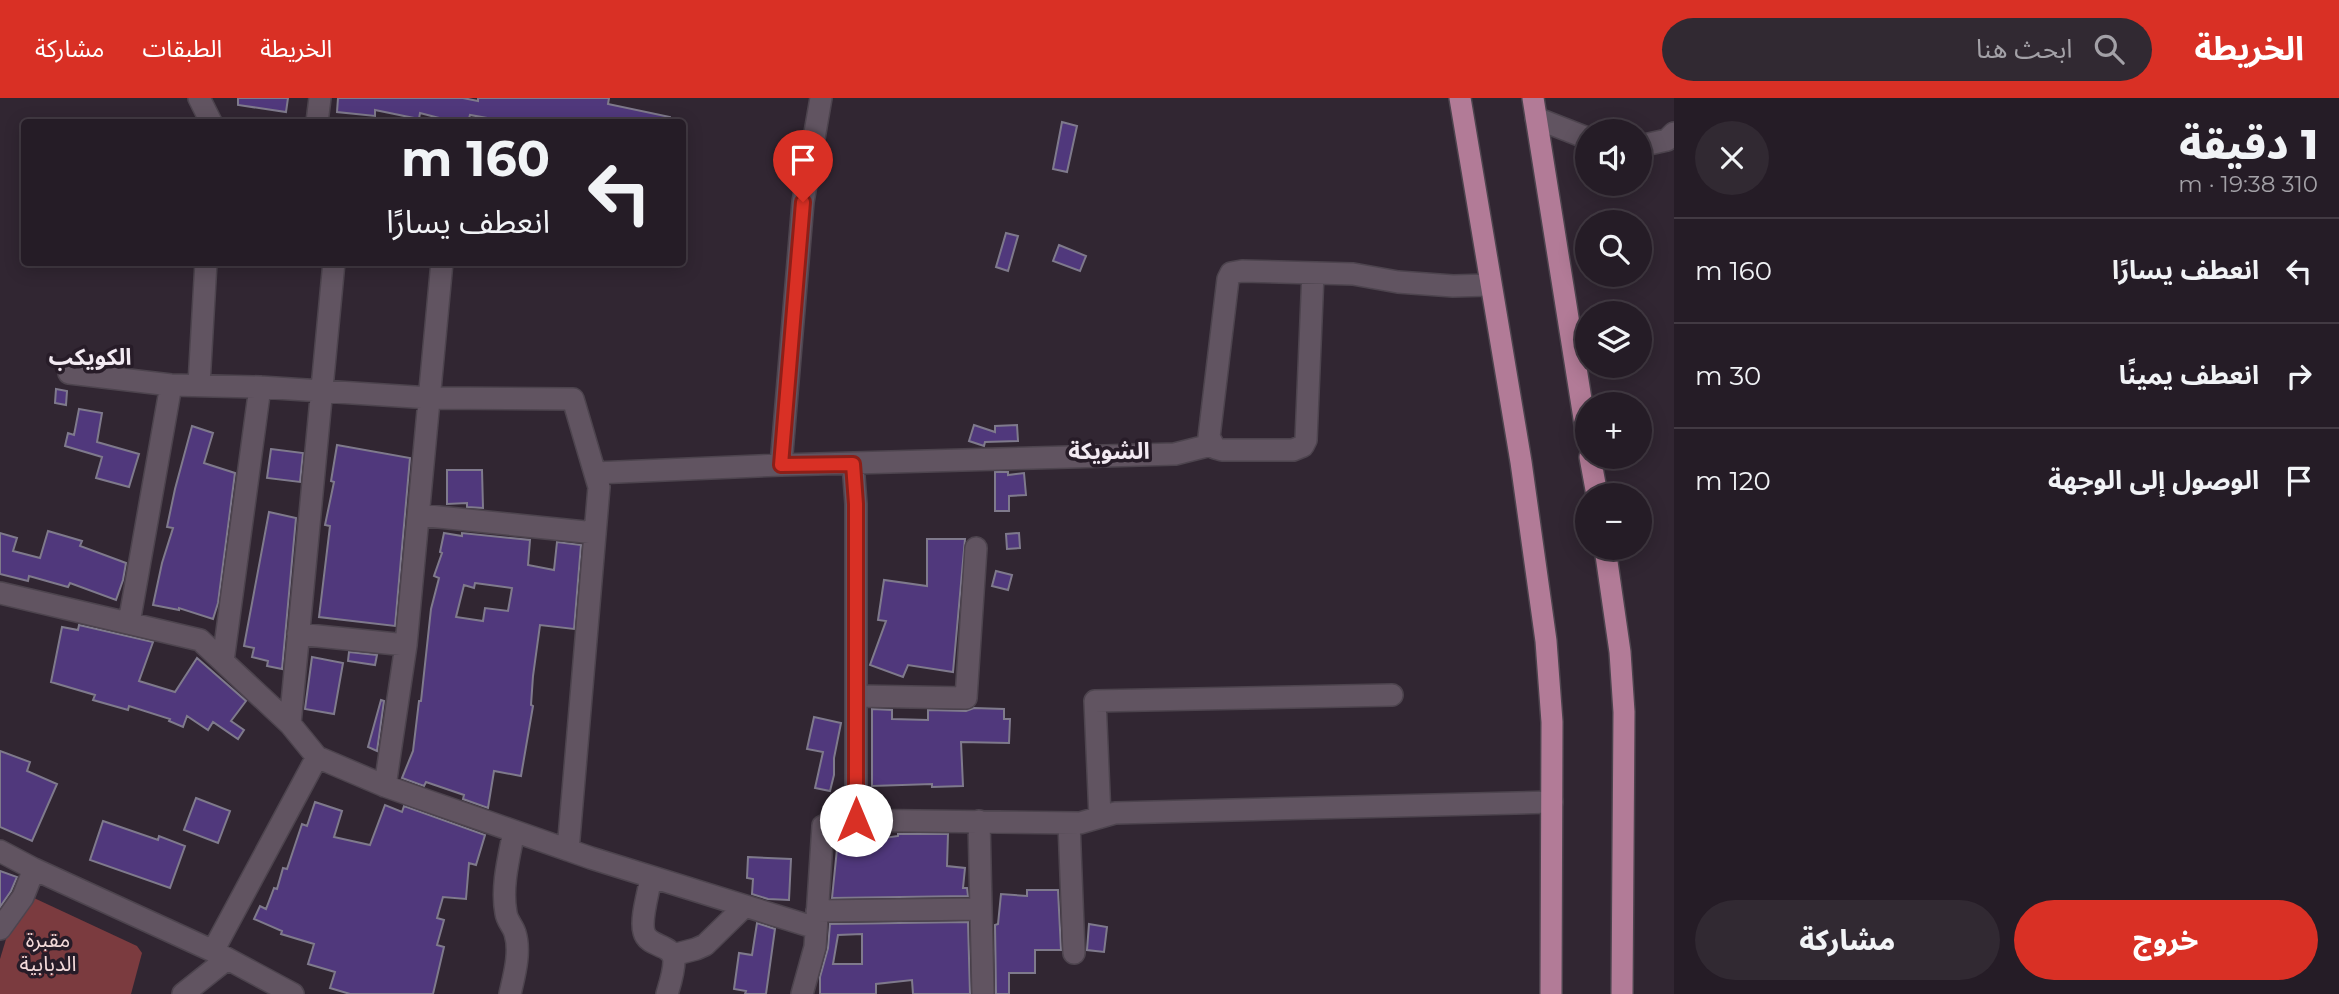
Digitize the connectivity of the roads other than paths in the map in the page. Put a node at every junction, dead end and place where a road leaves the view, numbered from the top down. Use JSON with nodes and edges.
{"nodes":[{"id":1,"x":199,"y":98,"type":"edge"},
{"id":2,"x":320,"y":98,"type":"edge"},
{"id":3,"x":821,"y":98,"type":"edge"},
{"id":4,"x":1460,"y":98,"type":"edge"},
{"id":5,"x":1534,"y":108,"type":"edge"},
{"id":6,"x":210,"y":119,"type":"edge"},
{"id":7,"x":317,"y":119,"type":"edge"},
{"id":8,"x":1575,"y":131,"type":"edge"},
{"id":9,"x":1674,"y":133,"type":"edge"},
{"id":10,"x":1652,"y":143,"type":"edge"},
{"id":11,"x":206,"y":266,"type":"edge"},
{"id":12,"x":334,"y":266,"type":"edge"},
{"id":13,"x":442,"y":266,"type":"edge"},
{"id":14,"x":1313,"y":273,"type":"junction"},
{"id":15,"x":1490,"y":285,"type":"junction"},
{"id":16,"x":69,"y":373,"type":"dead end"},
{"id":17,"x":199,"y":384,"type":"junction"},
{"id":18,"x":171,"y":385,"type":"junction"},
{"id":19,"x":260,"y":387,"type":"junction"},
{"id":20,"x":322,"y":391,"type":"junction"},
{"id":21,"x":1580,"y":392,"type":"edge"},
{"id":22,"x":430,"y":398,"type":"junction"},
{"id":23,"x":1211,"y":444,"type":"junction"},
{"id":24,"x":853,"y":464,"type":"junction"},
{"id":25,"x":781,"y":465,"type":"junction"},
{"id":26,"x":595,"y":472,"type":"junction"},
{"id":27,"x":419,"y":515,"type":"junction"},
{"id":28,"x":595,"y":533,"type":"junction"},
{"id":29,"x":976,"y":548,"type":"dead end"},
{"id":30,"x":1607,"y":560,"type":"edge"},
{"id":31,"x":0,"y":593,"type":"edge"},
{"id":32,"x":129,"y":623,"type":"junction"},
{"id":33,"x":298,"y":634,"type":"junction"},
{"id":34,"x":406,"y":645,"type":"junction"},
{"id":35,"x":223,"y":661,"type":"junction"},
{"id":36,"x":1392,"y":695,"type":"dead end"},
{"id":37,"x":857,"y":696,"type":"junction"},
{"id":38,"x":290,"y":724,"type":"junction"},
{"id":39,"x":317,"y":757,"type":"junction"},
{"id":40,"x":385,"y":786,"type":"junction"},
{"id":41,"x":1552,"y":802,"type":"junction"},
{"id":42,"x":1100,"y":817,"type":"junction"},
{"id":43,"x":856,"y":820,"type":"junction"},
{"id":44,"x":979,"y":821,"type":"junction"},
{"id":45,"x":1069,"y":823,"type":"junction"},
{"id":46,"x":514,"y":831,"type":"junction"},
{"id":47,"x":568,"y":850,"type":"junction"},
{"id":48,"x":0,"y":851,"type":"edge"},
{"id":49,"x":34,"y":869,"type":"junction"},
{"id":50,"x":651,"y":877,"type":"junction"},
{"id":51,"x":745,"y":906,"type":"junction"},
{"id":52,"x":981,"y":909,"type":"junction"},
{"id":53,"x":817,"y":919,"type":"junction"},
{"id":54,"x":0,"y":929,"type":"edge"},
{"id":55,"x":1074,"y":953,"type":"dead end"},
{"id":56,"x":220,"y":955,"type":"junction"},
{"id":57,"x":673,"y":955,"type":"junction"},
{"id":58,"x":189,"y":992,"type":"edge"},
{"id":59,"x":293,"y":994,"type":"edge"},
{"id":60,"x":510,"y":994,"type":"edge"},
{"id":61,"x":667,"y":994,"type":"edge"},
{"id":62,"x":802,"y":994,"type":"edge"},
{"id":63,"x":983,"y":994,"type":"edge"},
{"id":64,"x":1551,"y":994,"type":"edge"},
{"id":65,"x":1622,"y":994,"type":"edge"}],
"edges":[{"from":1,"to":6,"type":"street"},
{"from":2,"to":7,"type":"street"},
{"from":3,"to":25,"type":"street"},
{"from":4,"to":15,"type":"main road"},
{"from":5,"to":8,"type":"street"},
{"from":5,"to":21,"type":"main road"},
{"from":9,"to":10,"type":"street"},
{"from":11,"to":17,"type":"street"},
{"from":12,"to":20,"type":"street"},
{"from":13,"to":22,"type":"street"},
{"from":14,"to":15,"type":"street"},
{"from":14,"to":23,"type":"street"},
{"from":14,"to":23,"type":"street"},
{"from":15,"to":41,"type":"main road"},
{"from":16,"to":18,"type":"street"},
{"from":17,"to":18,"type":"street"},
{"from":17,"to":19,"type":"street"},
{"from":18,"to":32,"type":"street"},
{"from":19,"to":20,"type":"street"},
{"from":19,"to":35,"type":"street"},
{"from":20,"to":22,"type":"street"},
{"from":20,"to":33,"type":"street"},
{"from":22,"to":26,"type":"street"},
{"from":22,"to":27,"type":"street"},
{"from":23,"to":24,"type":"street"},
{"from":24,"to":25,"type":"street"},
{"from":24,"to":37,"type":"street"},
{"from":25,"to":26,"type":"street"},
{"from":26,"to":28,"type":"street"},
{"from":27,"to":28,"type":"street"},
{"from":27,"to":34,"type":"street"},
{"from":28,"to":47,"type":"street"},
{"from":29,"to":37,"type":"street"},
{"from":30,"to":65,"type":"main road"},
{"from":31,"to":32,"type":"street"},
{"from":32,"to":35,"type":"street"},
{"from":33,"to":34,"type":"street"},
{"from":33,"to":38,"type":"street"},
{"from":34,"to":40,"type":"street"},
{"from":35,"to":38,"type":"street"},
{"from":36,"to":42,"type":"street"},
{"from":37,"to":43,"type":"street"},
{"from":38,"to":39,"type":"street"},
{"from":39,"to":40,"type":"street"},
{"from":39,"to":56,"type":"street"},
{"from":40,"to":46,"type":"street"},
{"from":41,"to":42,"type":"street"},
{"from":41,"to":64,"type":"main road"},
{"from":42,"to":45,"type":"street"},
{"from":43,"to":44,"type":"street"},
{"from":43,"to":53,"type":"street"},
{"from":44,"to":45,"type":"street"},
{"from":44,"to":52,"type":"street"},
{"from":45,"to":55,"type":"street"},
{"from":46,"to":47,"type":"street"},
{"from":46,"to":60,"type":"street"},
{"from":47,"to":50,"type":"street"},
{"from":48,"to":49,"type":"street"},
{"from":49,"to":54,"type":"street"},
{"from":49,"to":56,"type":"street"},
{"from":50,"to":51,"type":"street"},
{"from":50,"to":57,"type":"street"},
{"from":51,"to":53,"type":"street"},
{"from":51,"to":57,"type":"street"},
{"from":52,"to":53,"type":"street"},
{"from":52,"to":63,"type":"street"},
{"from":53,"to":62,"type":"street"},
{"from":56,"to":58,"type":"street"},
{"from":56,"to":59,"type":"street"},
{"from":57,"to":61,"type":"street"}]}
